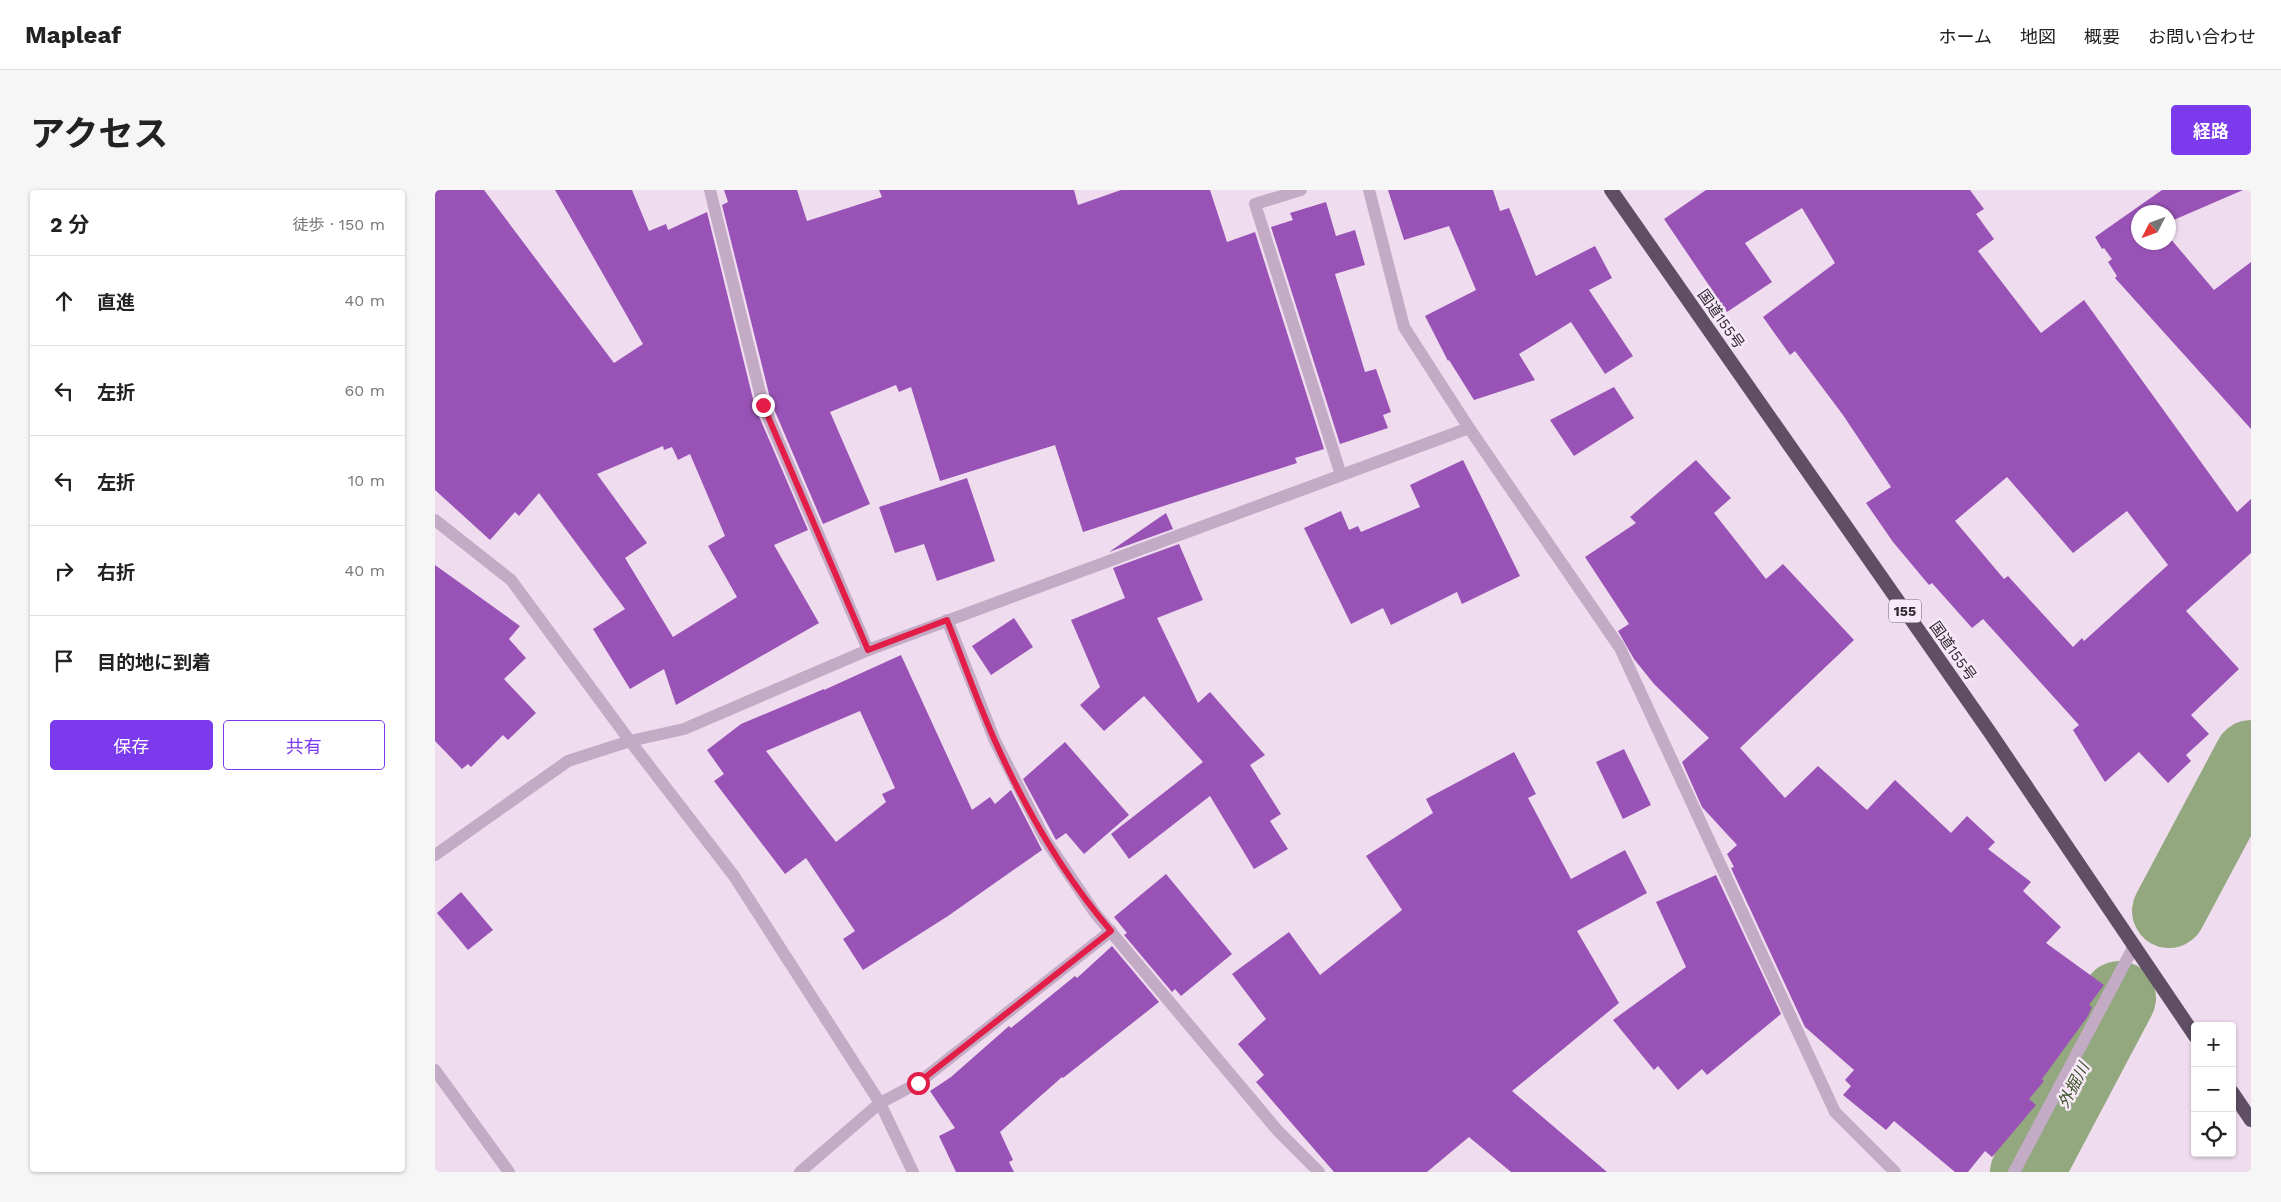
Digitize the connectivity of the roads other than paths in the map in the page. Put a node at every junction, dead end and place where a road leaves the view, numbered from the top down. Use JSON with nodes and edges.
{"nodes":[{"id":1,"x":710,"y":190,"type":"edge"},
{"id":2,"x":1301,"y":190,"type":"edge"},
{"id":3,"x":1369,"y":190,"type":"edge"},
{"id":4,"x":1611,"y":190,"type":"edge"},
{"id":5,"x":1469,"y":428,"type":"junction"},
{"id":6,"x":1341,"y":475,"type":"junction"},
{"id":7,"x":435,"y":520,"type":"edge"},
{"id":8,"x":947,"y":620,"type":"junction"},
{"id":9,"x":868,"y":650,"type":"junction"},
{"id":10,"x":631,"y":741,"type":"junction"},
{"id":11,"x":435,"y":855,"type":"edge"},
{"id":12,"x":1111,"y":931,"type":"junction"},
{"id":13,"x":2134,"y":946,"type":"junction"},
{"id":14,"x":2191,"y":1030,"type":"edge"},
{"id":15,"x":435,"y":1070,"type":"edge"},
{"id":16,"x":2236,"y":1098,"type":"edge"},
{"id":17,"x":880,"y":1103,"type":"junction"},
{"id":18,"x":2251,"y":1120,"type":"edge"},
{"id":19,"x":509,"y":1172,"type":"edge"},
{"id":20,"x":800,"y":1172,"type":"edge"},
{"id":21,"x":913,"y":1172,"type":"edge"},
{"id":22,"x":1319,"y":1172,"type":"edge"},
{"id":23,"x":1895,"y":1172,"type":"edge"},
{"id":24,"x":2013,"y":1172,"type":"edge"}],
"edges":[{"from":1,"to":9,"type":"street"},
{"from":2,"to":6,"type":"street"},
{"from":3,"to":5,"type":"street"},
{"from":4,"to":13,"type":"highway","name":"国道155号","number":"155"},
{"from":5,"to":6,"type":"street"},
{"from":5,"to":23,"type":"street"},
{"from":6,"to":8,"type":"street"},
{"from":7,"to":10,"type":"street"},
{"from":8,"to":9,"type":"street"},
{"from":8,"to":12,"type":"street"},
{"from":9,"to":10,"type":"street"},
{"from":10,"to":11,"type":"street"},
{"from":10,"to":17,"type":"street"},
{"from":12,"to":17,"type":"street"},
{"from":12,"to":22,"type":"street"},
{"from":13,"to":14,"type":"highway","name":"国道155号","number":"155"},
{"from":13,"to":24,"type":"street"},
{"from":15,"to":19,"type":"street"},
{"from":16,"to":18,"type":"highway"},
{"from":17,"to":20,"type":"street"},
{"from":17,"to":21,"type":"street"}]}
